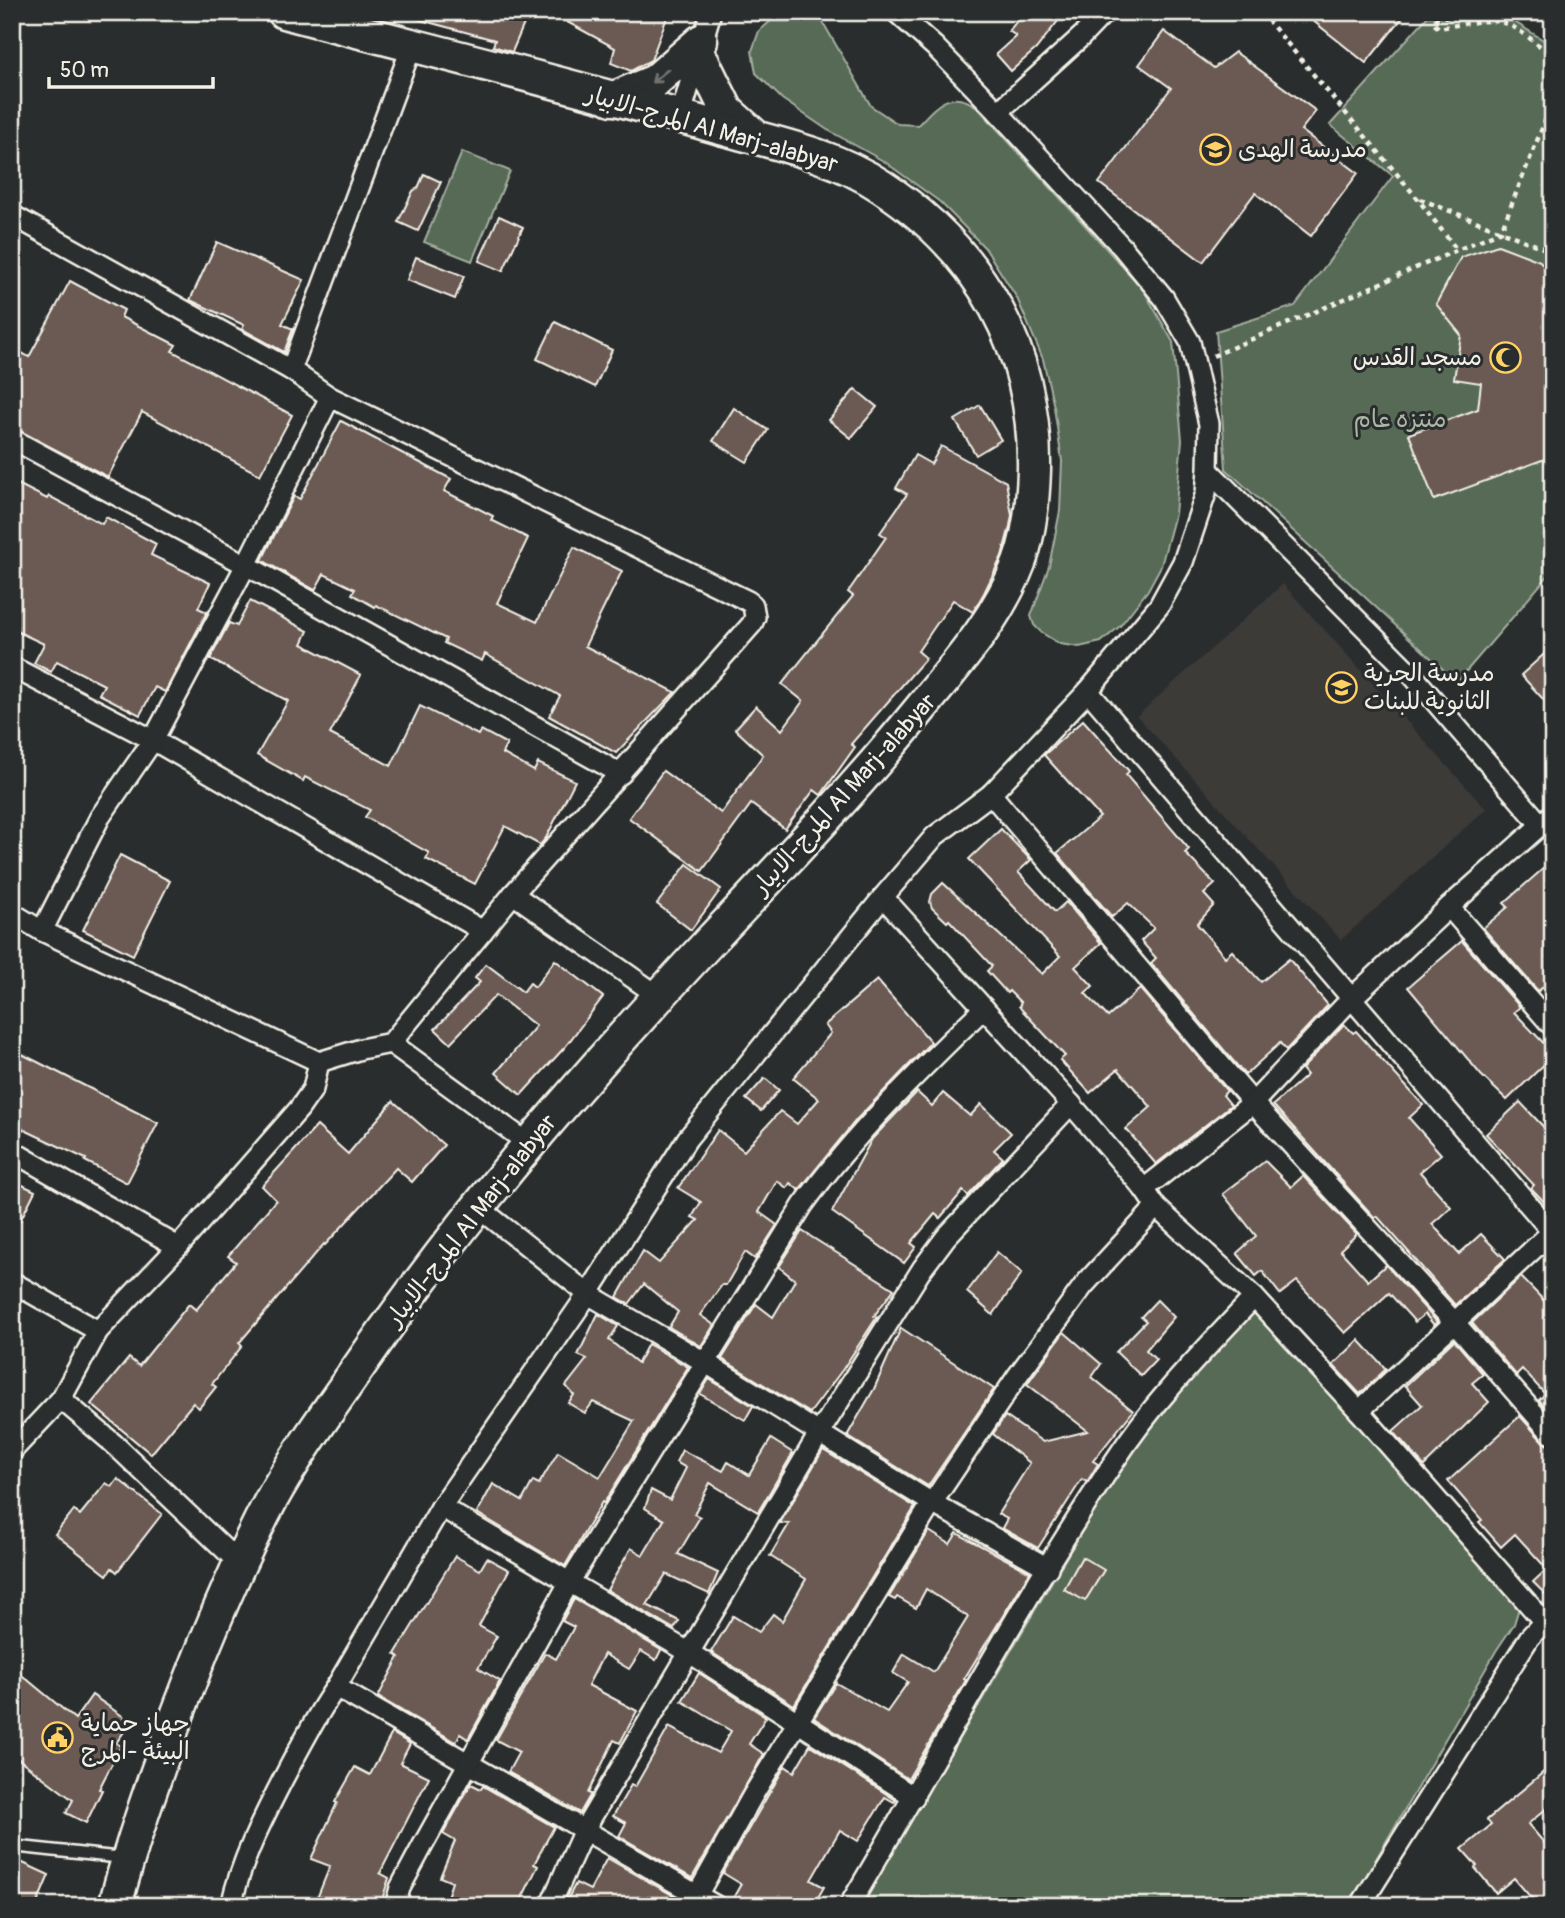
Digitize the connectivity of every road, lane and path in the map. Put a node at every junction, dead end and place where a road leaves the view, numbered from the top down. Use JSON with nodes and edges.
{"nodes":[{"id":1,"x":284,"y":12,"type":"edge"},
{"id":2,"x":896,"y":12,"type":"edge"},
{"id":3,"x":1105,"y":12,"type":"edge"},
{"id":4,"x":1261,"y":12,"type":"edge"},
{"id":5,"x":1467,"y":12,"type":"edge"},
{"id":6,"x":705,"y":26,"type":"edge"},
{"id":7,"x":412,"y":46,"type":"junction"},
{"id":8,"x":1553,"y":57,"type":"edge"},
{"id":9,"x":612,"y":99,"type":"junction"},
{"id":10,"x":1553,"y":101,"type":"edge"},
{"id":11,"x":998,"y":112,"type":"junction"},
{"id":12,"x":680,"y":117,"type":"junction"},
{"id":13,"x":758,"y":139,"type":"junction"},
{"id":14,"x":1417,"y":198,"type":"junction"},
{"id":15,"x":12,"y":215,"type":"edge"},
{"id":16,"x":1501,"y":231,"type":"junction"},
{"id":17,"x":1457,"y":250,"type":"junction"},
{"id":18,"x":1553,"y":252,"type":"edge"},
{"id":19,"x":1195,"y":363,"type":"junction"},
{"id":20,"x":291,"y":370,"type":"junction"},
{"id":21,"x":330,"y":397,"type":"junction"},
{"id":22,"x":12,"y":439,"type":"edge"},
{"id":23,"x":1208,"y":470,"type":"junction"},
{"id":24,"x":246,"y":565,"type":"junction"},
{"id":25,"x":12,"y":667,"type":"edge"},
{"id":26,"x":1088,"y":691,"type":"junction"},
{"id":27,"x":153,"y":740,"type":"junction"},
{"id":28,"x":621,"y":774,"type":"junction"},
{"id":29,"x":991,"y":794,"type":"junction"},
{"id":30,"x":1549,"y":818,"type":"edge"},
{"id":31,"x":513,"y":894,"type":"junction"},
{"id":32,"x":883,"y":897,"type":"junction"},
{"id":33,"x":1449,"y":907,"type":"junction"},
{"id":34,"x":12,"y":913,"type":"edge"},
{"id":35,"x":42,"y":931,"type":"junction"},
{"id":36,"x":483,"y":931,"type":"junction"},
{"id":37,"x":660,"y":997,"type":"junction"},
{"id":38,"x":1351,"y":999,"type":"junction"},
{"id":39,"x":984,"y":1009,"type":"junction"},
{"id":40,"x":1553,"y":1027,"type":"edge"},
{"id":41,"x":391,"y":1043,"type":"junction"},
{"id":42,"x":319,"y":1062,"type":"junction"},
{"id":43,"x":1253,"y":1103,"type":"junction"},
{"id":44,"x":1071,"y":1104,"type":"junction"},
{"id":45,"x":529,"y":1144,"type":"junction"},
{"id":46,"x":12,"y":1151,"type":"edge"},
{"id":47,"x":1144,"y":1189,"type":"junction"},
{"id":48,"x":477,"y":1206,"type":"junction"},
{"id":49,"x":1156,"y":1207,"type":"junction"},
{"id":50,"x":1553,"y":1232,"type":"edge"},
{"id":51,"x":178,"y":1247,"type":"junction"},
{"id":52,"x":12,"y":1282,"type":"edge"},
{"id":53,"x":588,"y":1294,"type":"junction"},
{"id":54,"x":1254,"y":1297,"type":"junction"},
{"id":55,"x":1455,"y":1323,"type":"junction"},
{"id":56,"x":98,"y":1331,"type":"junction"},
{"id":57,"x":706,"y":1363,"type":"junction"},
{"id":58,"x":61,"y":1399,"type":"junction"},
{"id":59,"x":1359,"y":1412,"type":"junction"},
{"id":60,"x":820,"y":1433,"type":"junction"},
{"id":61,"x":1553,"y":1434,"type":"edge"},
{"id":62,"x":12,"y":1451,"type":"edge"},
{"id":63,"x":932,"y":1503,"type":"junction"},
{"id":64,"x":441,"y":1507,"type":"junction"},
{"id":65,"x":239,"y":1563,"type":"junction"},
{"id":66,"x":1048,"y":1568,"type":"junction"},
{"id":67,"x":570,"y":1581,"type":"junction"},
{"id":68,"x":1550,"y":1622,"type":"edge"},
{"id":69,"x":690,"y":1653,"type":"junction"},
{"id":70,"x":336,"y":1687,"type":"junction"},
{"id":71,"x":798,"y":1721,"type":"junction"},
{"id":72,"x":468,"y":1764,"type":"junction"},
{"id":73,"x":914,"y":1797,"type":"junction"},
{"id":74,"x":584,"y":1830,"type":"junction"},
{"id":75,"x":12,"y":1846,"type":"edge"},
{"id":76,"x":127,"y":1858,"type":"junction"},
{"id":77,"x":693,"y":1900,"type":"edge"},
{"id":78,"x":115,"y":1906,"type":"edge"},
{"id":79,"x":230,"y":1906,"type":"edge"},
{"id":80,"x":395,"y":1906,"type":"edge"},
{"id":81,"x":550,"y":1906,"type":"edge"},
{"id":82,"x":716,"y":1906,"type":"edge"},
{"id":83,"x":849,"y":1906,"type":"edge"},
{"id":84,"x":1360,"y":1906,"type":"edge"}],
"edges":[{"from":1,"to":7,"type":"main road","name":"المرج-الابيار Al Marj-alabyar"},
{"from":2,"to":11,"type":"street"},
{"from":3,"to":11,"type":"street"},
{"from":4,"to":14,"type":"path"},
{"from":5,"to":8,"type":"path"},
{"from":6,"to":9,"type":"main road","one_way":true},
{"from":6,"to":12,"type":"street"},
{"from":6,"to":13,"type":"main road"},
{"from":7,"to":9,"type":"main road","name":"المرج-الابيار Al Marj-alabyar"},
{"from":7,"to":20,"type":"street"},
{"from":9,"to":12,"type":"main road","name":"المرج-الابيار Al Marj-alabyar"},
{"from":10,"to":16,"type":"path"},
{"from":11,"to":19,"type":"street"},
{"from":12,"to":13,"type":"main road","name":"المرج-الابيار Al Marj-alabyar"},
{"from":13,"to":37,"type":"main road","name":"المرج-الابيار Al Marj-alabyar"},
{"from":14,"to":16,"type":"path"},
{"from":14,"to":17,"type":"path"},
{"from":15,"to":20,"type":"street"},
{"from":16,"to":17,"type":"path"},
{"from":16,"to":18,"type":"path"},
{"from":17,"to":19,"type":"path"},
{"from":19,"to":23,"type":"street"},
{"from":20,"to":21,"type":"street"},
{"from":21,"to":24,"type":"street"},
{"from":21,"to":28,"type":"street"},
{"from":22,"to":24,"type":"street"},
{"from":23,"to":26,"type":"street"},
{"from":23,"to":30,"type":"street"},
{"from":24,"to":27,"type":"street"},
{"from":24,"to":28,"type":"street"},
{"from":25,"to":27,"type":"street"},
{"from":26,"to":29,"type":"street"},
{"from":26,"to":38,"type":"street"},
{"from":27,"to":35,"type":"street"},
{"from":27,"to":36,"type":"street"},
{"from":28,"to":31,"type":"street"},
{"from":29,"to":32,"type":"street"},
{"from":29,"to":43,"type":"street"},
{"from":30,"to":33,"type":"street"},
{"from":31,"to":36,"type":"street"},
{"from":31,"to":37,"type":"street"},
{"from":32,"to":39,"type":"street"},
{"from":32,"to":53,"type":"street"},
{"from":33,"to":38,"type":"street"},
{"from":33,"to":40,"type":"street"},
{"from":34,"to":35,"type":"street"},
{"from":35,"to":42,"type":"street"},
{"from":36,"to":41,"type":"street"},
{"from":37,"to":45,"type":"main road","name":"المرج-الابيار Al Marj-alabyar"},
{"from":38,"to":43,"type":"street"},
{"from":38,"to":50,"type":"street"},
{"from":39,"to":44,"type":"street"},
{"from":39,"to":57,"type":"street"},
{"from":41,"to":42,"type":"street"},
{"from":41,"to":45,"type":"street"},
{"from":42,"to":51,"type":"street"},
{"from":43,"to":47,"type":"street"},
{"from":43,"to":55,"type":"street"},
{"from":44,"to":47,"type":"street"},
{"from":44,"to":60,"type":"street"},
{"from":45,"to":48,"type":"main road","name":"المرج-الابيار Al Marj-alabyar"},
{"from":46,"to":51,"type":"street"},
{"from":47,"to":49,"type":"street"},
{"from":48,"to":53,"type":"street"},
{"from":48,"to":65,"type":"main road","name":"المرج-الابيار Al Marj-alabyar"},
{"from":49,"to":54,"type":"street"},
{"from":49,"to":63,"type":"street"},
{"from":50,"to":55,"type":"street"},
{"from":51,"to":56,"type":"street"},
{"from":52,"to":56,"type":"street"},
{"from":53,"to":57,"type":"street"},
{"from":53,"to":64,"type":"street"},
{"from":54,"to":59,"type":"street"},
{"from":54,"to":66,"type":"street"},
{"from":55,"to":59,"type":"street"},
{"from":55,"to":61,"type":"street"},
{"from":56,"to":58,"type":"street"},
{"from":57,"to":60,"type":"street"},
{"from":57,"to":67,"type":"street"},
{"from":58,"to":62,"type":"street"},
{"from":58,"to":65,"type":"street"},
{"from":59,"to":68,"type":"street"},
{"from":60,"to":63,"type":"street"},
{"from":60,"to":69,"type":"street"},
{"from":63,"to":66,"type":"street"},
{"from":63,"to":71,"type":"street"},
{"from":64,"to":67,"type":"street"},
{"from":64,"to":70,"type":"street"},
{"from":65,"to":76,"type":"main road","name":"المرج-الابيار Al Marj-alabyar"},
{"from":66,"to":73,"type":"street"},
{"from":67,"to":69,"type":"street"},
{"from":67,"to":72,"type":"street"},
{"from":68,"to":84,"type":"street"},
{"from":69,"to":71,"type":"street"},
{"from":69,"to":74,"type":"street"},
{"from":70,"to":72,"type":"street"},
{"from":70,"to":79,"type":"street"},
{"from":71,"to":73,"type":"street"},
{"from":71,"to":77,"type":"street"},
{"from":72,"to":74,"type":"street"},
{"from":72,"to":80,"type":"street"},
{"from":73,"to":83,"type":"street"},
{"from":74,"to":77,"type":"street"},
{"from":74,"to":81,"type":"street"},
{"from":75,"to":76,"type":"lane"},
{"from":76,"to":78,"type":"main road","name":"المرج-الابيار Al Marj-alabyar"},
{"from":77,"to":82,"type":"street"}]}
